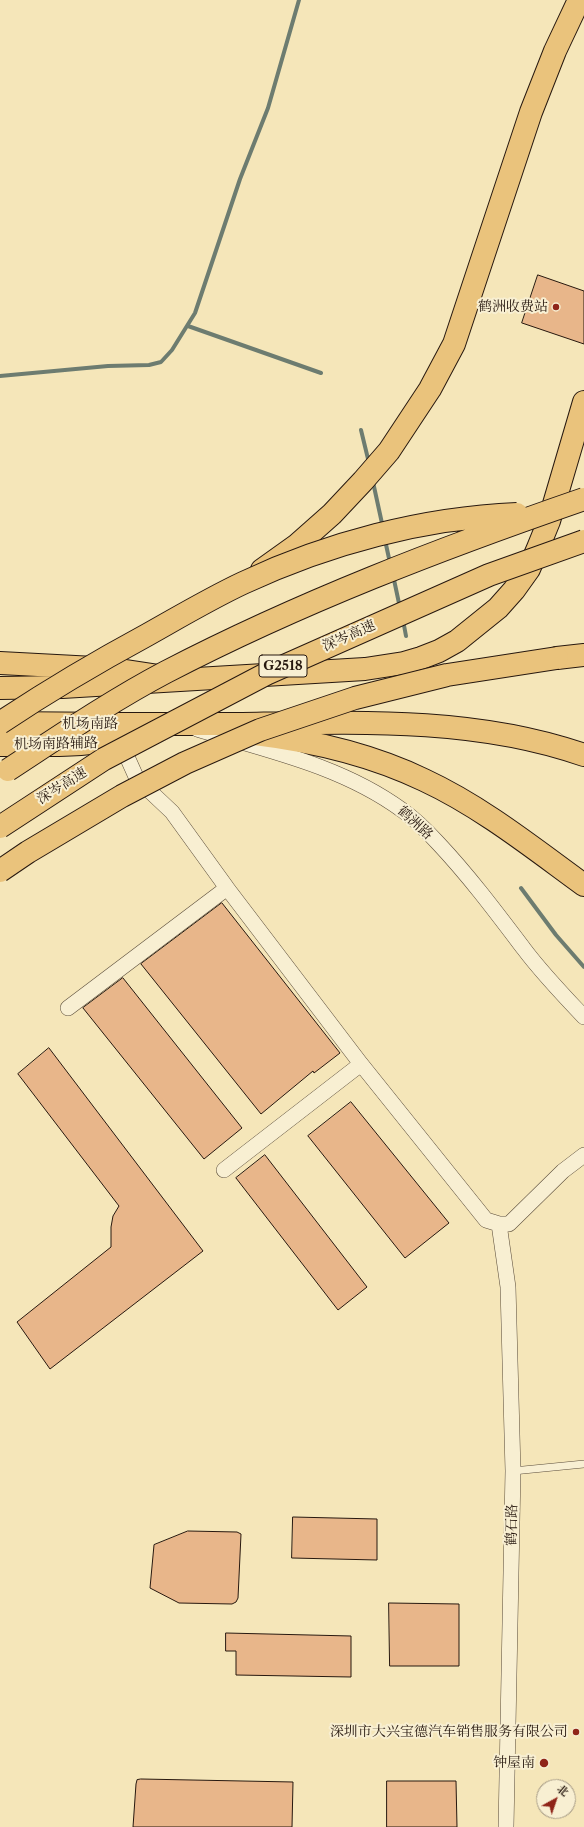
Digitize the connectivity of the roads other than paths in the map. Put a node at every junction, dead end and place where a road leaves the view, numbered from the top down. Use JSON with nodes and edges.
{"nodes":[{"id":1,"x":579,"y":0,"type":"edge"},
{"id":2,"x":584,"y":402,"type":"edge"},
{"id":3,"x":584,"y":499,"type":"edge"},
{"id":4,"x":584,"y":513,"type":"edge"},
{"id":5,"x":584,"y":541,"type":"edge"},
{"id":6,"x":243,"y":583,"type":"junction"},
{"id":7,"x":584,"y":655,"type":"edge"},
{"id":8,"x":557,"y":658,"type":"junction"},
{"id":9,"x":584,"y":660,"type":"edge"},
{"id":10,"x":0,"y":663,"type":"edge"},
{"id":11,"x":176,"y":679,"type":"junction"},
{"id":12,"x":0,"y":688,"type":"edge"},
{"id":13,"x":0,"y":723,"type":"edge"},
{"id":14,"x":181,"y":724,"type":"junction"},
{"id":15,"x":120,"y":741,"type":"junction"},
{"id":16,"x":0,"y":744,"type":"edge"},
{"id":17,"x":584,"y":755,"type":"edge"},
{"id":18,"x":0,"y":775,"type":"edge"},
{"id":19,"x":0,"y":827,"type":"edge"},
{"id":20,"x":0,"y":872,"type":"edge"},
{"id":21,"x":584,"y":885,"type":"edge"},
{"id":22,"x":227,"y":888,"type":"junction"},
{"id":23,"x":68,"y":1008,"type":"dead end"},
{"id":24,"x":584,"y":1017,"type":"edge"},
{"id":25,"x":361,"y":1064,"type":"junction"},
{"id":26,"x":584,"y":1154,"type":"edge"},
{"id":27,"x":224,"y":1170,"type":"dead end"},
{"id":28,"x":499,"y":1224,"type":"junction"},
{"id":29,"x":584,"y":1464,"type":"edge"},
{"id":30,"x":514,"y":1471,"type":"junction"},
{"id":31,"x":506,"y":1827,"type":"edge"}],
"edges":[{"from":1,"to":6,"type":"main road","bridge":true},
{"from":2,"to":11,"type":"main road"},
{"from":3,"to":18,"type":"main road","bridge":true},
{"from":4,"to":6,"type":"main road","bridge":true},
{"from":5,"to":19,"type":"main road","name":"深岑高速","number":"G2518","bridge":true},
{"from":6,"to":13,"type":"main road","bridge":true},
{"from":7,"to":8,"type":"main road"},
{"from":8,"to":9,"type":"main road"},
{"from":8,"to":20,"type":"main road","bridge":true},
{"from":10,"to":11,"type":"main road"},
{"from":11,"to":12,"type":"main road"},
{"from":13,"to":14,"type":"main road","name":"机场南路"},
{"from":14,"to":15,"type":"main road","name":"机场南路辅路"},
{"from":14,"to":17,"type":"main road"},
{"from":14,"to":21,"type":"main road"},
{"from":14,"to":24,"type":"street","name":"鹤洲路"},
{"from":15,"to":16,"type":"main road","name":"机场南路辅路"},
{"from":15,"to":22,"type":"street"},
{"from":22,"to":23,"type":"street"},
{"from":22,"to":25,"type":"street"},
{"from":25,"to":27,"type":"street"},
{"from":25,"to":28,"type":"street"},
{"from":26,"to":28,"type":"street"},
{"from":28,"to":30,"type":"street","name":"鹤石路"},
{"from":29,"to":30,"type":"lane"},
{"from":30,"to":31,"type":"street","name":"鹤石路"}]}
